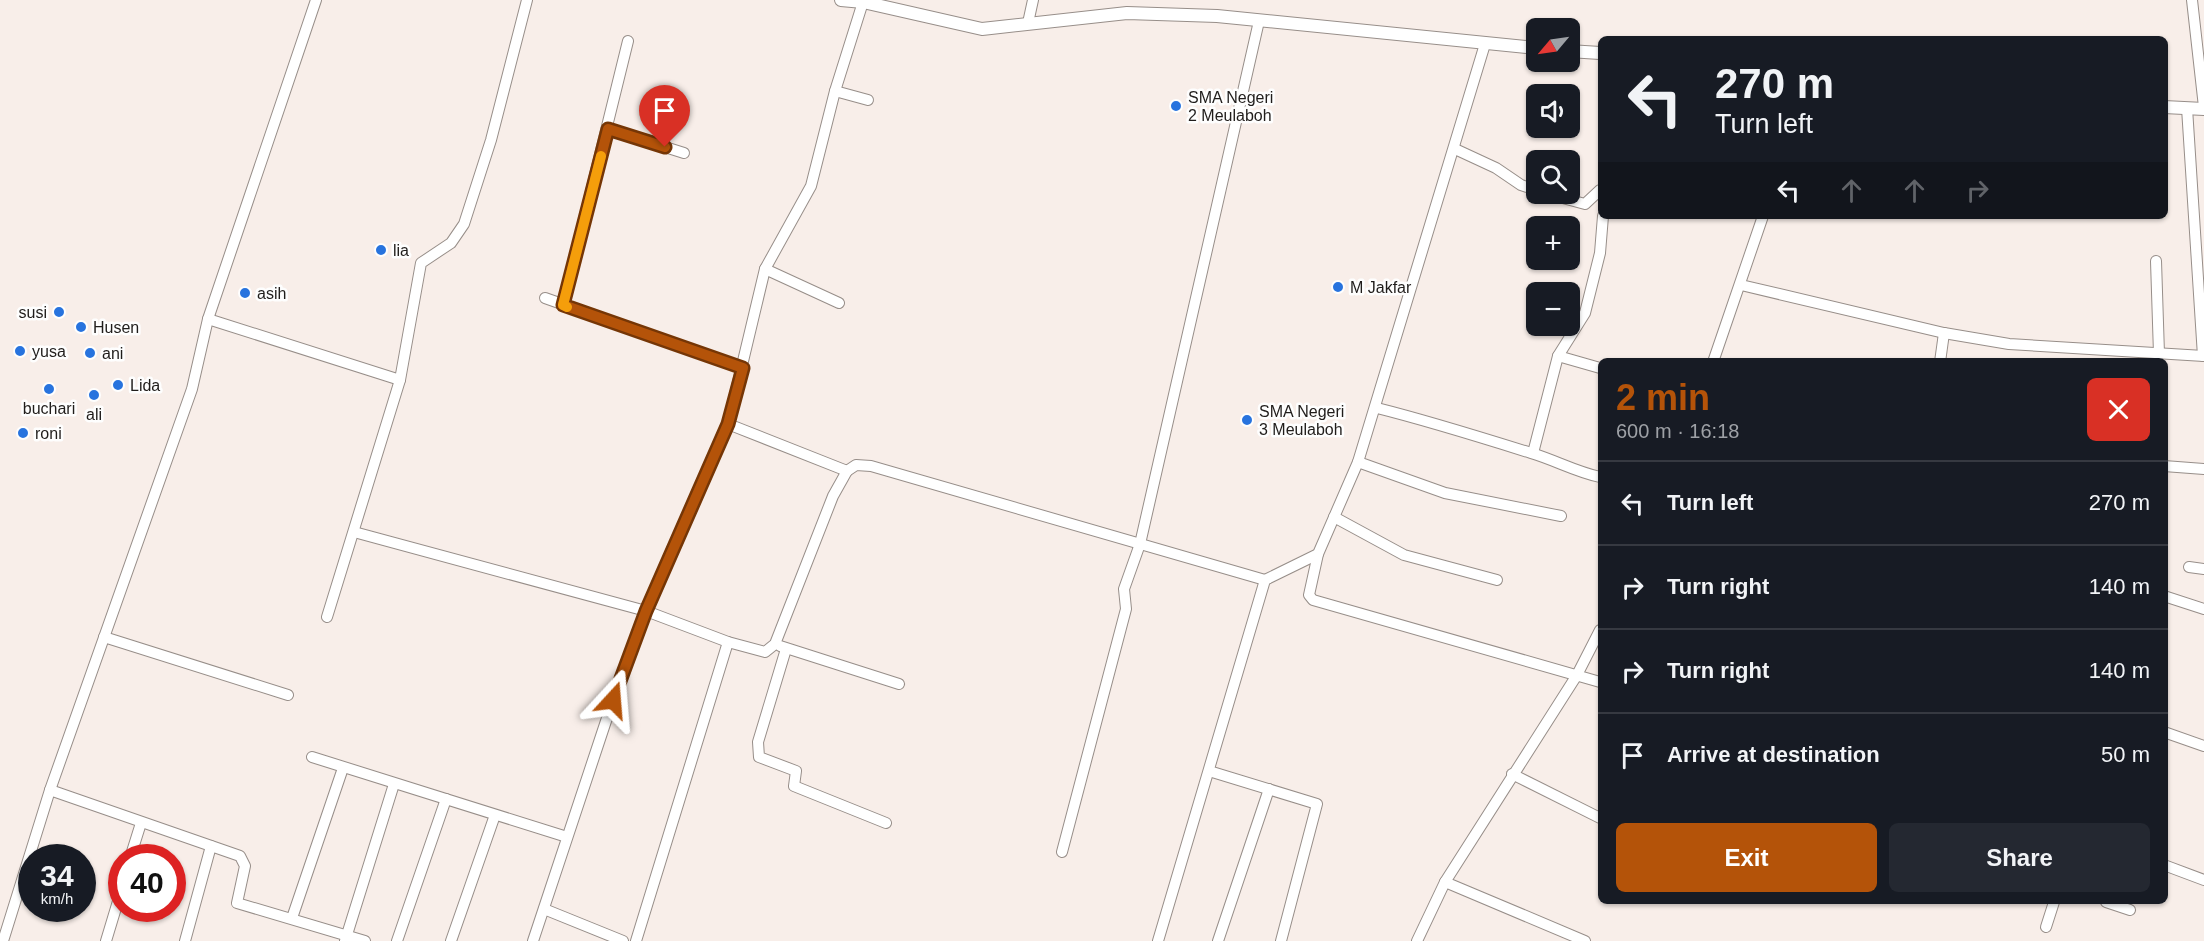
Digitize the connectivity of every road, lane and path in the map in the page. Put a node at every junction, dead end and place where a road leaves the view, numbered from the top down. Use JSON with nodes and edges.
{"nodes":[{"id":1,"x":316,"y":0,"type":"edge"},
{"id":2,"x":527,"y":0,"type":"edge"},
{"id":3,"x":841,"y":0,"type":"edge"},
{"id":4,"x":1033,"y":0,"type":"edge"},
{"id":5,"x":2192,"y":0,"type":"edge"},
{"id":6,"x":863,"y":2,"type":"junction"},
{"id":7,"x":1259,"y":21,"type":"junction"},
{"id":8,"x":1028,"y":23,"type":"junction"},
{"id":9,"x":628,"y":41,"type":"dead end"},
{"id":10,"x":1485,"y":44,"type":"junction"},
{"id":11,"x":1526,"y":47,"type":"edge"},
{"id":12,"x":1580,"y":52,"type":"edge"},
{"id":13,"x":1598,"y":53,"type":"edge"},
{"id":14,"x":835,"y":91,"type":"junction"},
{"id":15,"x":868,"y":100,"type":"dead end"},
{"id":16,"x":2168,"y":107,"type":"edge"},
{"id":17,"x":2187,"y":108,"type":"junction"},
{"id":18,"x":2204,"y":108,"type":"edge"},
{"id":19,"x":608,"y":129,"type":"junction"},
{"id":20,"x":1455,"y":149,"type":"junction"},
{"id":21,"x":684,"y":153,"type":"dead end"},
{"id":22,"x":1526,"y":187,"type":"edge"},
{"id":23,"x":1598,"y":192,"type":"edge"},
{"id":24,"x":1580,"y":203,"type":"edge"},
{"id":25,"x":1603,"y":219,"type":"edge"},
{"id":26,"x":1763,"y":219,"type":"edge"},
{"id":27,"x":2156,"y":261,"type":"dead end"},
{"id":28,"x":765,"y":269,"type":"junction"},
{"id":29,"x":1741,"y":285,"type":"junction"},
{"id":30,"x":544,"y":298,"type":"dead end"},
{"id":31,"x":839,"y":303,"type":"dead end"},
{"id":32,"x":563,"y":305,"type":"junction"},
{"id":33,"x":208,"y":319,"type":"junction"},
{"id":34,"x":1944,"y":333,"type":"junction"},
{"id":35,"x":2159,"y":354,"type":"junction"},
{"id":36,"x":1558,"y":356,"type":"junction"},
{"id":37,"x":2204,"y":356,"type":"edge"},
{"id":38,"x":1714,"y":358,"type":"edge"},
{"id":39,"x":1941,"y":358,"type":"edge"},
{"id":40,"x":1598,"y":367,"type":"edge"},
{"id":41,"x":743,"y":368,"type":"junction"},
{"id":42,"x":400,"y":380,"type":"junction"},
{"id":43,"x":1377,"y":408,"type":"junction"},
{"id":44,"x":728,"y":424,"type":"junction"},
{"id":45,"x":1533,"y":453,"type":"junction"},
{"id":46,"x":1358,"y":462,"type":"junction"},
{"id":47,"x":2168,"y":466,"type":"edge"},
{"id":48,"x":2204,"y":469,"type":"edge"},
{"id":49,"x":847,"y":471,"type":"junction"},
{"id":50,"x":1598,"y":477,"type":"edge"},
{"id":51,"x":1561,"y":516,"type":"dead end"},
{"id":52,"x":1334,"y":517,"type":"junction"},
{"id":53,"x":354,"y":532,"type":"junction"},
{"id":54,"x":1140,"y":544,"type":"junction"},
{"id":55,"x":1318,"y":554,"type":"junction"},
{"id":56,"x":2189,"y":567,"type":"dead end"},
{"id":57,"x":2204,"y":569,"type":"edge"},
{"id":58,"x":1266,"y":580,"type":"junction"},
{"id":59,"x":1497,"y":580,"type":"dead end"},
{"id":60,"x":2168,"y":597,"type":"edge"},
{"id":61,"x":2204,"y":609,"type":"edge"},
{"id":62,"x":646,"y":611,"type":"junction"},
{"id":63,"x":327,"y":617,"type":"dead end"},
{"id":64,"x":1598,"y":634,"type":"edge"},
{"id":65,"x":104,"y":637,"type":"junction"},
{"id":66,"x":728,"y":642,"type":"junction"},
{"id":67,"x":775,"y":644,"type":"junction"},
{"id":68,"x":786,"y":649,"type":"junction"},
{"id":69,"x":1577,"y":675,"type":"junction"},
{"id":70,"x":1598,"y":681,"type":"edge"},
{"id":71,"x":899,"y":684,"type":"dead end"},
{"id":72,"x":288,"y":695,"type":"dead end"},
{"id":73,"x":2168,"y":733,"type":"edge"},
{"id":74,"x":2204,"y":746,"type":"edge"},
{"id":75,"x":312,"y":757,"type":"dead end"},
{"id":76,"x":343,"y":768,"type":"junction"},
{"id":77,"x":1209,"y":771,"type":"junction"},
{"id":78,"x":1512,"y":774,"type":"junction"},
{"id":79,"x":394,"y":784,"type":"junction"},
{"id":80,"x":1269,"y":789,"type":"junction"},
{"id":81,"x":50,"y":790,"type":"junction"},
{"id":82,"x":446,"y":799,"type":"junction"},
{"id":83,"x":495,"y":815,"type":"junction"},
{"id":84,"x":1598,"y":817,"type":"edge"},
{"id":85,"x":141,"y":823,"type":"junction"},
{"id":86,"x":886,"y":823,"type":"dead end"},
{"id":87,"x":567,"y":837,"type":"junction"},
{"id":88,"x":134,"y":844,"type":"edge"},
{"id":89,"x":212,"y":846,"type":"junction"},
{"id":90,"x":1062,"y":852,"type":"dead end"},
{"id":91,"x":2168,"y":866,"type":"edge"},
{"id":92,"x":2204,"y":880,"type":"edge"},
{"id":93,"x":1445,"y":882,"type":"junction"},
{"id":94,"x":2053,"y":904,"type":"edge"},
{"id":95,"x":2112,"y":904,"type":"edge"},
{"id":96,"x":544,"y":909,"type":"junction"},
{"id":97,"x":2130,"y":910,"type":"dead end"},
{"id":98,"x":292,"y":918,"type":"junction"},
{"id":99,"x":112,"y":922,"type":"edge"},
{"id":100,"x":2046,"y":927,"type":"dead end"},
{"id":101,"x":346,"y":938,"type":"edge"},
{"id":102,"x":3,"y":941,"type":"edge"},
{"id":103,"x":106,"y":941,"type":"edge"},
{"id":104,"x":184,"y":941,"type":"edge"},
{"id":105,"x":365,"y":941,"type":"edge"},
{"id":106,"x":397,"y":941,"type":"edge"},
{"id":107,"x":451,"y":941,"type":"edge"},
{"id":108,"x":533,"y":941,"type":"edge"},
{"id":109,"x":623,"y":941,"type":"edge"},
{"id":110,"x":636,"y":941,"type":"edge"},
{"id":111,"x":1158,"y":941,"type":"edge"},
{"id":112,"x":1218,"y":941,"type":"edge"},
{"id":113,"x":1281,"y":941,"type":"edge"},
{"id":114,"x":1417,"y":941,"type":"edge"},
{"id":115,"x":1585,"y":941,"type":"edge"}],
"edges":[{"from":1,"to":33,"type":"street"},
{"from":2,"to":42,"type":"street"},
{"from":3,"to":6,"type":"main road"},
{"from":4,"to":8,"type":"street"},
{"from":5,"to":18,"type":"street"},
{"from":6,"to":8,"type":"main road"},
{"from":6,"to":14,"type":"street"},
{"from":7,"to":8,"type":"main road"},
{"from":7,"to":10,"type":"main road"},
{"from":7,"to":54,"type":"street"},
{"from":9,"to":19,"type":"street"},
{"from":10,"to":11,"type":"main road"},
{"from":10,"to":20,"type":"street"},
{"from":12,"to":13,"type":"main road"},
{"from":14,"to":15,"type":"street"},
{"from":14,"to":28,"type":"street"},
{"from":16,"to":17,"type":"main road"},
{"from":17,"to":18,"type":"main road"},
{"from":17,"to":37,"type":"street"},
{"from":19,"to":21,"type":"street"},
{"from":19,"to":32,"type":"street"},
{"from":20,"to":22,"type":"street"},
{"from":20,"to":43,"type":"street"},
{"from":23,"to":24,"type":"street"},
{"from":25,"to":36,"type":"street"},
{"from":26,"to":29,"type":"street"},
{"from":27,"to":35,"type":"street"},
{"from":28,"to":31,"type":"street"},
{"from":28,"to":41,"type":"street"},
{"from":29,"to":34,"type":"street"},
{"from":29,"to":38,"type":"street"},
{"from":30,"to":32,"type":"street"},
{"from":32,"to":41,"type":"street"},
{"from":33,"to":42,"type":"street"},
{"from":33,"to":65,"type":"street"},
{"from":34,"to":35,"type":"street"},
{"from":34,"to":39,"type":"street"},
{"from":35,"to":37,"type":"street"},
{"from":36,"to":40,"type":"street"},
{"from":36,"to":45,"type":"street"},
{"from":41,"to":44,"type":"street"},
{"from":42,"to":53,"type":"street"},
{"from":43,"to":45,"type":"street"},
{"from":43,"to":46,"type":"street"},
{"from":44,"to":49,"type":"street"},
{"from":44,"to":62,"type":"street"},
{"from":45,"to":50,"type":"street"},
{"from":46,"to":51,"type":"street"},
{"from":46,"to":52,"type":"street"},
{"from":47,"to":48,"type":"street"},
{"from":49,"to":54,"type":"street"},
{"from":49,"to":67,"type":"street"},
{"from":52,"to":55,"type":"street"},
{"from":52,"to":59,"type":"street"},
{"from":53,"to":62,"type":"street"},
{"from":53,"to":63,"type":"street"},
{"from":54,"to":58,"type":"street"},
{"from":54,"to":90,"type":"street"},
{"from":55,"to":58,"type":"street"},
{"from":55,"to":69,"type":"street"},
{"from":56,"to":57,"type":"street"},
{"from":58,"to":77,"type":"street"},
{"from":60,"to":61,"type":"street"},
{"from":62,"to":66,"type":"street"},
{"from":62,"to":87,"type":"street"},
{"from":64,"to":69,"type":"street"},
{"from":65,"to":72,"type":"street"},
{"from":65,"to":81,"type":"street"},
{"from":66,"to":67,"type":"street"},
{"from":66,"to":110,"type":"street"},
{"from":67,"to":68,"type":"street"},
{"from":68,"to":71,"type":"street"},
{"from":68,"to":86,"type":"street"},
{"from":69,"to":70,"type":"street"},
{"from":69,"to":78,"type":"street"},
{"from":73,"to":74,"type":"street"},
{"from":75,"to":76,"type":"street"},
{"from":76,"to":79,"type":"street"},
{"from":76,"to":98,"type":"street"},
{"from":77,"to":80,"type":"street"},
{"from":77,"to":111,"type":"street"},
{"from":78,"to":84,"type":"street"},
{"from":78,"to":93,"type":"street"},
{"from":79,"to":82,"type":"street"},
{"from":79,"to":101,"type":"street"},
{"from":80,"to":112,"type":"street"},
{"from":80,"to":113,"type":"street"},
{"from":81,"to":85,"type":"street"},
{"from":81,"to":102,"type":"street"},
{"from":82,"to":83,"type":"street"},
{"from":82,"to":106,"type":"street"},
{"from":83,"to":87,"type":"street"},
{"from":83,"to":107,"type":"street"},
{"from":85,"to":88,"type":"street"},
{"from":85,"to":89,"type":"street"},
{"from":87,"to":96,"type":"street"},
{"from":89,"to":98,"type":"street"},
{"from":89,"to":104,"type":"street"},
{"from":91,"to":92,"type":"street"},
{"from":93,"to":114,"type":"street"},
{"from":93,"to":115,"type":"street"},
{"from":94,"to":100,"type":"street"},
{"from":95,"to":97,"type":"street"},
{"from":96,"to":108,"type":"street"},
{"from":96,"to":109,"type":"street"},
{"from":98,"to":101,"type":"street"},
{"from":99,"to":103,"type":"street"},
{"from":101,"to":105,"type":"street"}]}
